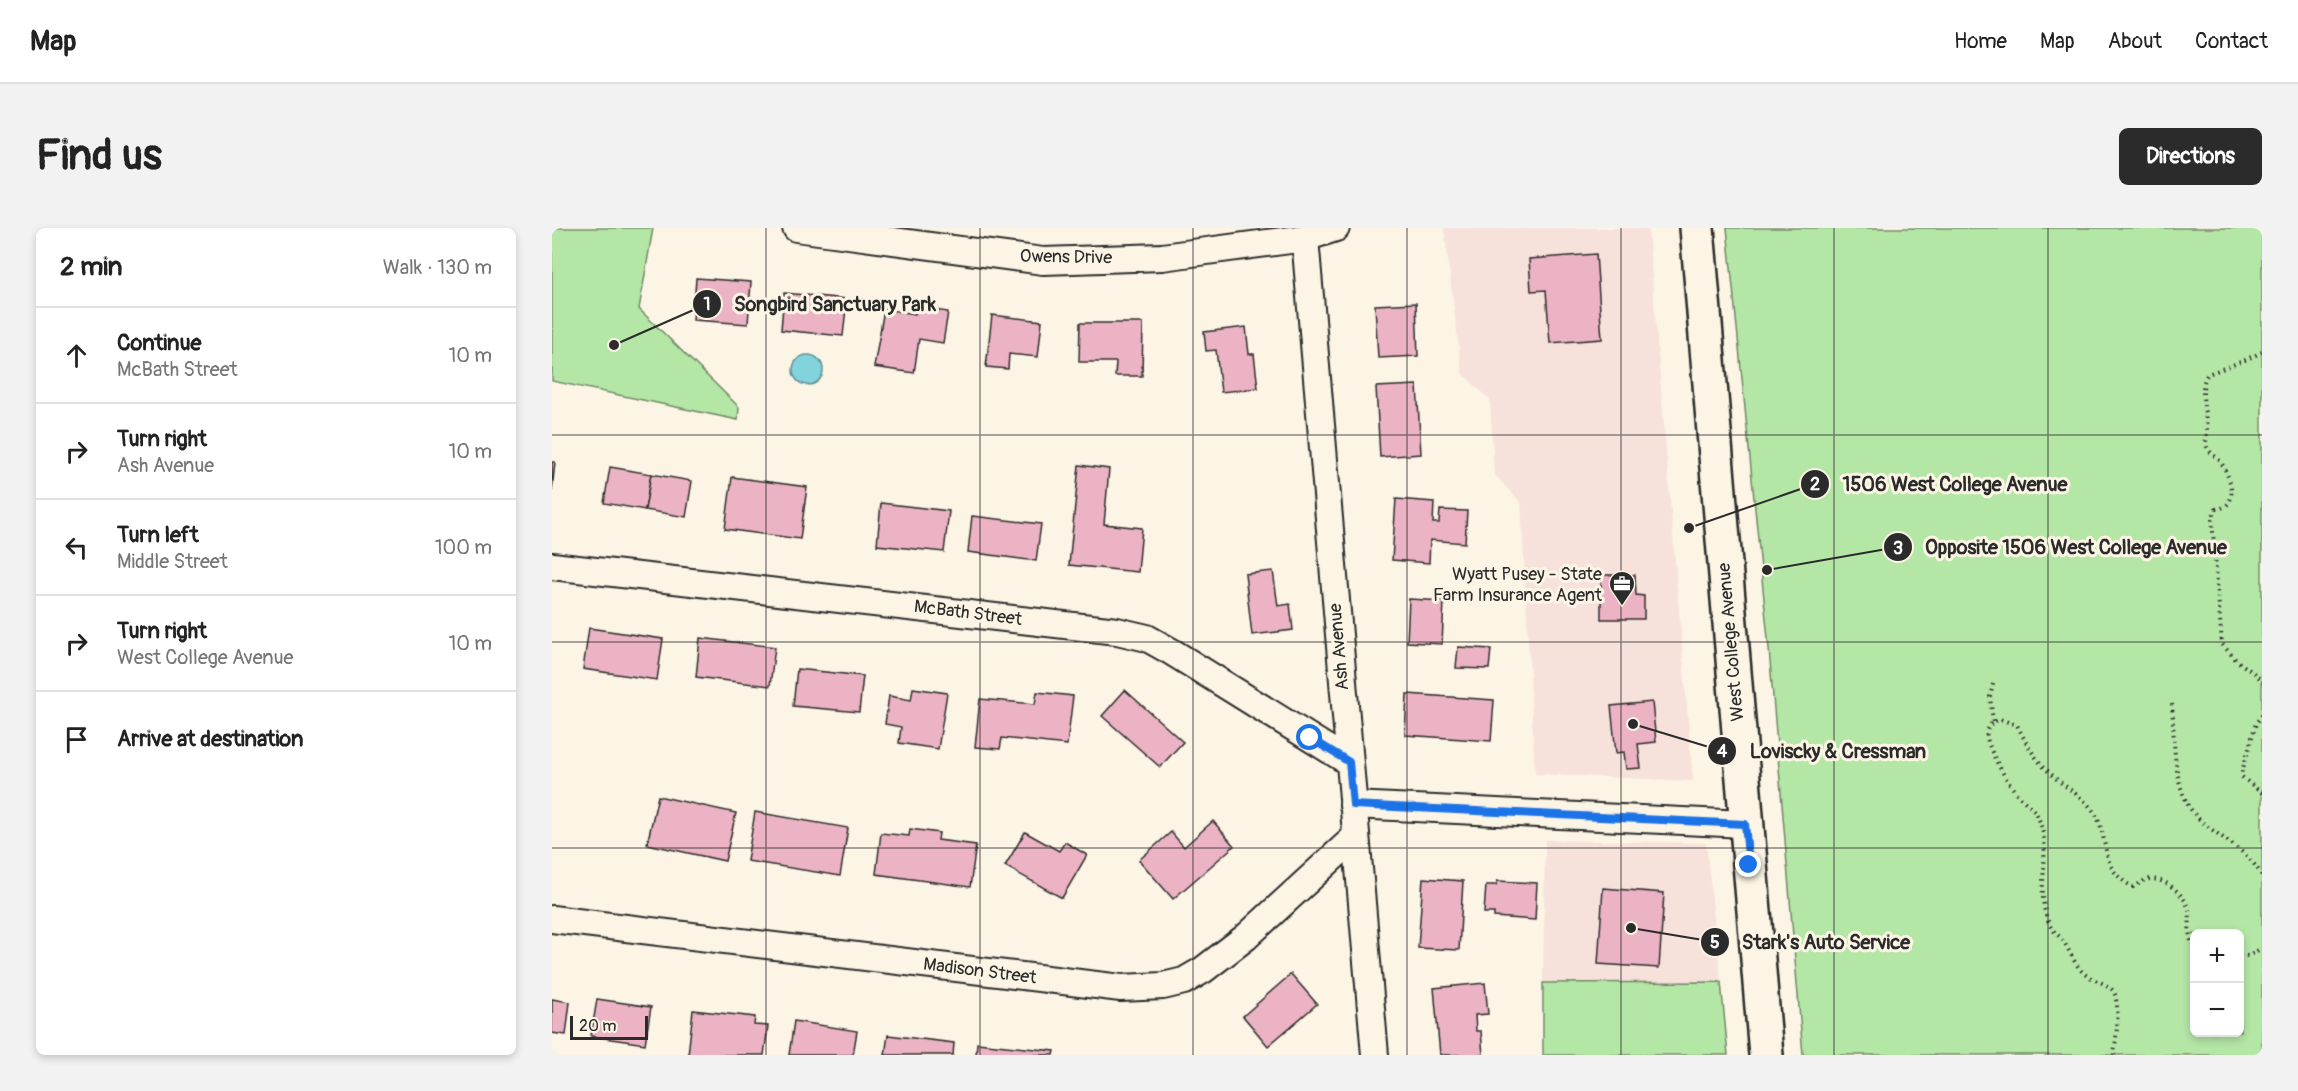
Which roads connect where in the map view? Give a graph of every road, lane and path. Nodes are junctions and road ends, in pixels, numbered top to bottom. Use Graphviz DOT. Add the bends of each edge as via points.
graph roads {
  1 [pos="795,228"];
  2 [pos="1336,228"];
  3 [pos="1697,228"];
  4 [pos="1305,238"];
  5 [pos="2262,352"];
  6 [pos="552,566"];
  7 [pos="1994,680"];
  8 [pos="2262,682"];
  9 [pos="2172,704"];
  10 [pos="2262,715"];
  11 [pos="1993,721"];
  12 [pos="1349,762"];
  13 [pos="2262,794"];
  14 [pos="1353,805"];
  15 [pos="1745,824"];
  16 [pos="1355,837"];
  17 [pos="2260,867"];
  18 [pos="2262,876"];
  19 [pos="552,919"];
  20 [pos="2190,938"];
  21 [pos="2262,948"];
  22 [pos="2244,956"];
  23 [pos="1375,1055"];
  24 [pos="1766,1055"];
  25 [pos="2114,1055"];
  1 -- 4 [label="street, Owens Drive" via="1043,261 1162,257"];
  2 -- 4 [label="street, Owens Drive"];
  3 -- 15 [label="main road, West College Avenue"];
  4 -- 12 [label="street, Ash Avenue"];
  5 -- 8 [label="path" via="2208,374 2203,405 2207,446 2221,462 2232,497 2216,509 2212,519 2222,644"];
  6 -- 12 [label="street, McBath Street" via="1127,633 1147,638 1172,652"];
  7 -- 11 [label="path" via="1990,697"];
  9 -- 17 [label="path" via="2176,770 2188,806 2198,819"];
  10 -- 13 [label="path" via="2256,723 2242,777"];
  11 -- 20 [label="path" via="2000,719 2017,725 2032,755 2075,792 2097,818 2111,868 2128,884 2154,879 2170,884 2188,908"];
  11 -- 25 [label="path" via="1987,736 1999,766 2035,813 2045,834 2042,887 2049,924 2086,976 2110,987 2115,995"];
  12 -- 14 [label="street, Ash Avenue"];
  14 -- 15 [label="street"];
  14 -- 16 [label="street, Ash Avenue"];
  15 -- 24 [label="main road, West College Avenue"];
  16 -- 19 [label="street, Madison Street" via="1221,957 1184,981 1163,986 1120,988"];
  16 -- 23 [label="street, Ash Avenue"];
  17 -- 18 [label="path"];
  21 -- 22 [label="path"];
}
